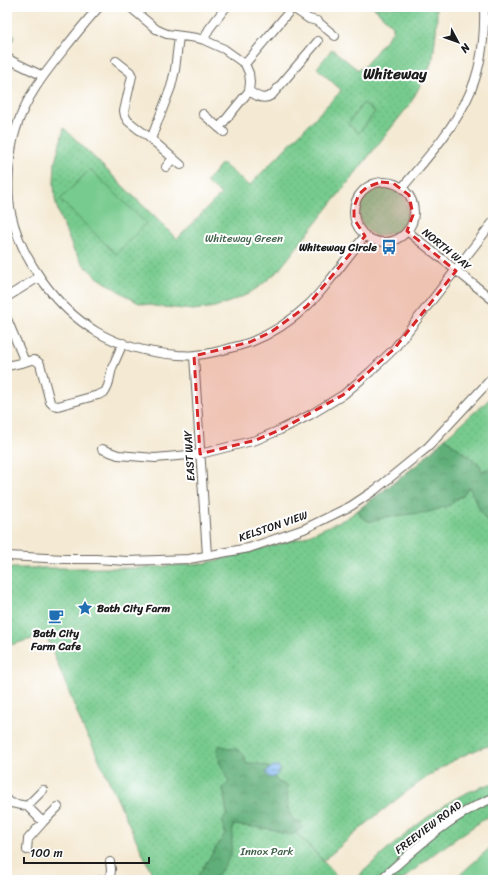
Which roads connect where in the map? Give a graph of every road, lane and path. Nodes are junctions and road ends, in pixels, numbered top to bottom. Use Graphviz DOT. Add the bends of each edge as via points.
graph roads {
  1 [pos="99,7"];
  2 [pos="130,7"];
  3 [pos="226,7"];
  4 [pos="293,7"];
  5 [pos="484,7"];
  6 [pos="179,36"];
  7 [pos="335,36"];
  8 [pos="204,40"];
  9 [pos="318,40"];
  10 [pos="7,57"];
  11 [pos="116,61"];
  12 [pos="245,64"];
  13 [pos="43,76"];
  14 [pos="249,91"];
  15 [pos="203,114"];
  16 [pos="151,139"];
  17 [pos="173,158"];
  18 [pos="181,165"];
  19 [pos="166,167"];
  20 [pos="402,188"];
  21 [pos="9,211"];
  22 [pos="493,222"];
  23 [pos="407,231"];
  24 [pos="365,236"];
  25 [pos="456,270"];
  26 [pos="39,277"];
  27 [pos="7,297"];
  28 [pos="493,300"];
  29 [pos="7,319"];
  30 [pos="123,344"];
  31 [pos="194,356"];
  32 [pos="25,362"];
  33 [pos="7,366"];
  34 [pos="493,376"];
  35 [pos="102,449"];
  36 [pos="200,454"];
  37 [pos="207,555"];
  38 [pos="7,556"];
  39 [pos="43,790"];
  40 [pos="493,798"];
  41 [pos="7,800"];
  42 [pos="28,806"];
  43 [pos="58,808"];
  44 [pos="43,822"];
  45 [pos="27,850"];
  46 [pos="110,862"];
  47 [pos="100,880"];
  48 [pos="380,880"];
  1 -- 13 [label="street"];
  2 -- 6 [label="street" via="156,29"];
  3 -- 8 [label="street"];
  4 -- 7 [label="street" via="309,19 317,21"];
  4 -- 12 [label="street"];
  5 -- 20 [label="street" via="481,54 468,98 449,130"];
  6 -- 8 [label="street"];
  6 -- 16 [label="street" via="171,87"];
  8 -- 12 [label="street" via="224,49"];
  9 -- 14 [label="street" via="272,95 261,98"];
  10 -- 13 [label="street"];
  11 -- 16 [label="street" via="132,76 124,116"];
  12 -- 14 [label="street" via="250,82"];
  13 -- 21 [label="street" via="16,127 12,143"];
  14 -- 15 [label="street" via="221,130"];
  16 -- 17 [label="street"];
  17 -- 18 [label="street"];
  17 -- 19 [label="street"];
  20 -- 23 [label="street" via="409,195 413,205 414,215"];
  20 -- 24 [label="street" via="393,183 382,182 371,184 359,194 354,207 354,219"];
  21 -- 26 [label="street" via="22,246"];
  22 -- 25 [label="street"];
  23 -- 24 [label="street" via="397,239 387,242 375,241"];
  23 -- 25 [label="street, NORTH WAY"];
  24 -- 31 [label="street" via="308,306 289,321 250,342"];
  25 -- 28 [label="street, NORTH WAY"];
  25 -- 36 [label="street" via="394,348 343,395 310,415 256,440"];
  26 -- 27 [label="street"];
  26 -- 30 [label="street" via="46,288 88,327"];
  29 -- 32 [label="street"];
  30 -- 31 [label="street" via="145,351"];
  30 -- 32 [label="street" via="105,392 58,406 50,402 37,360"];
  31 -- 36 [label="street, EAST WAY"];
  32 -- 33 [label="street"];
  34 -- 37 [label="street, KELSTON VIEW" via="428,447 351,506 304,529 256,546"];
  35 -- 36 [label="street" via="118,455 155,458"];
  36 -- 37 [label="street, EAST WAY"];
  37 -- 38 [label="street, KELSTON VIEW" via="189,559 127,561"];
  39 -- 42 [label="street"];
  40 -- 48 [label="street, FREEVIEW ROAD" via="453,819"];
  41 -- 42 [label="street"];
  42 -- 44 [label="street"];
  43 -- 44 [label="street"];
  44 -- 45 [label="street" via="28,839"];
  46 -- 47 [label="street" via="110,880"];
}
